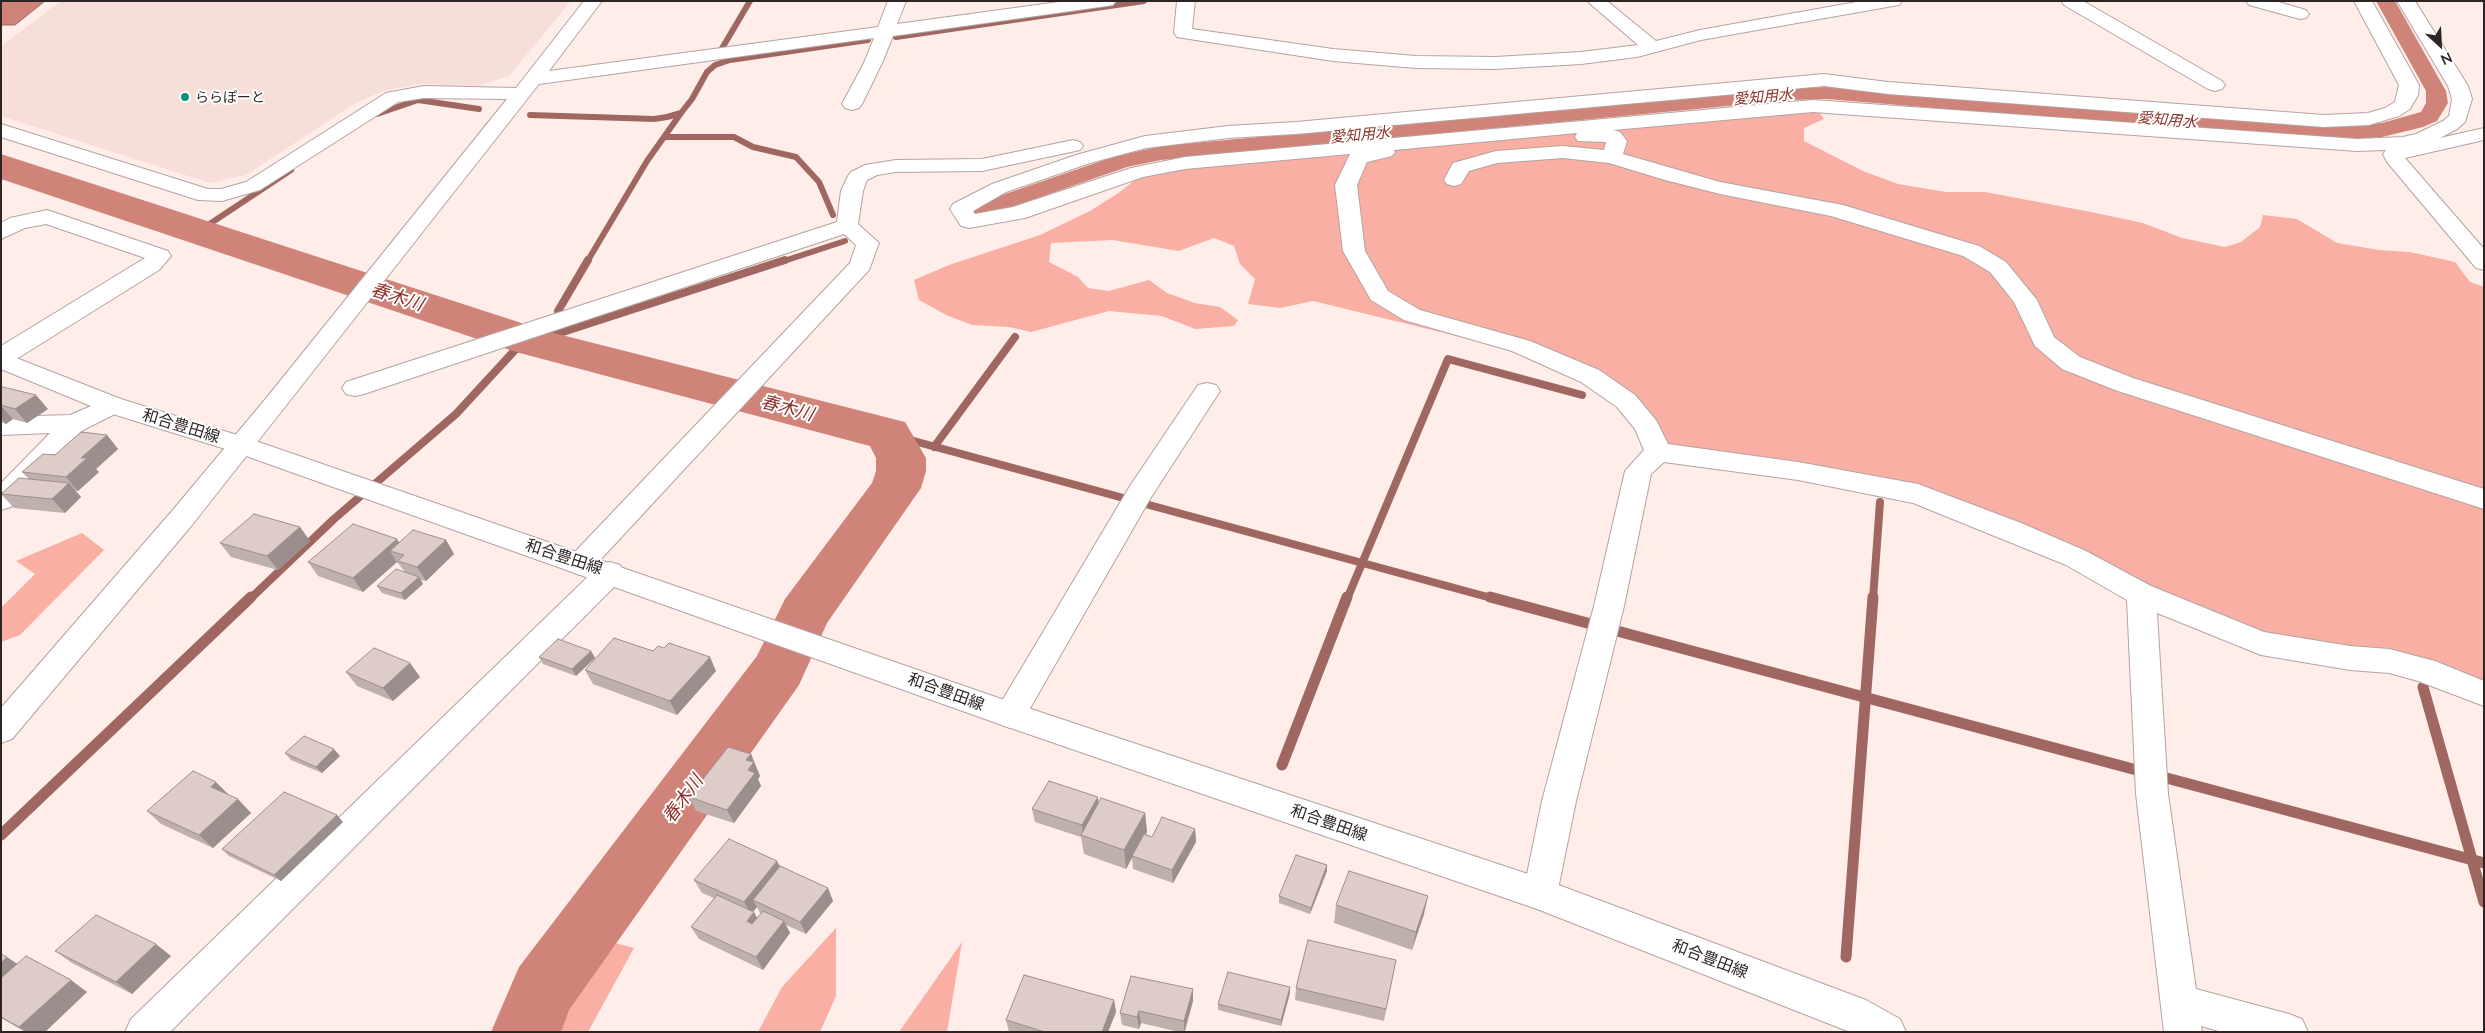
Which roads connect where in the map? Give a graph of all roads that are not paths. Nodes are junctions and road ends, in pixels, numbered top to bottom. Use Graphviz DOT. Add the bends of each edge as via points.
graph roads {
  1 [pos="593,1"];
  2 [pos="897,1"];
  3 [pos="1108,1"];
  4 [pos="1186,1"];
  5 [pos="1596,1"];
  6 [pos="1893,1"];
  7 [pos="2070,1"];
  8 [pos="2255,1"];
  9 [pos="2363,1"];
  10 [pos="2406,1"];
  11 [pos="2300,14"];
  12 [pos="885,33"];
  13 [pos="1652,47"];
  14 [pos="2215,85"];
  15 [pos="527,87"];
  16 [pos="852,104"];
  17 [pos="2250,115"];
  18 [pos="1228,132"];
  19 [pos="5,134"];
  20 [pos="2484,134"];
  21 [pos="2268,139"];
  22 [pos="1612,157"];
  23 [pos="1454,180"];
  24 [pos="847,226"];
  25 [pos="1,232"];
  26 [pos="2484,263"];
  27 [pos="1,358"];
  28 [pos="355,388"];
  29 [pos="1207,391"];
  30 [pos="112,405"];
  31 [pos="74,424"];
  32 [pos="1,426"];
  33 [pos="241,444"];
  34 [pos="1658,452"];
  35 [pos="2484,499"];
  36 [pos="1,500"];
  37 [pos="595,568"];
  38 [pos="2141,594"];
  39 [pos="2484,694"];
  40 [pos="1010,715"];
  41 [pos="1,730"];
  42 [pos="1540,894"];
  43 [pos="2181,1017"];
  44 [pos="144,1032"];
  45 [pos="1887,1032"];
  46 [pos="2289,1032"];
  1 -- 15 [label="street"];
  2 -- 12 [label="street"];
  3 -- 12 [label="street"];
  4 -- 13 [label="street" via="1183,33 1333,55 1416,62 1495,63 1581,58"];
  5 -- 13 [label="street"];
  6 -- 13 [label="street" via="1700,35"];
  7 -- 14 [label="street"];
  8 -- 11 [label="street"];
  9 -- 17 [label="street" via="2409,86 2403,105 2392,112 2354,121"];
  10 -- 21 [label="street" via="2458,86 2462,99 2458,118 2423,138 2379,145"];
  12 -- 15 [label="street"];
  12 -- 16 [label="street"];
  15 -- 19 [label="street" via="424,92 393,97 253,186 222,195 206,195"];
  15 -- 33 [label="street"];
  17 -- 18 [label="street" via="1888,88 1824,80"];
  17 -- 21 [label="street"];
  18 -- 21 [label="street" via="1145,142 1083,159 999,188 961,209 969,221 1017,213 1159,166 1813,106"];
  18 -- 24 [label="street" via="1184,131 1090,143 982,165 872,168 858,176 852,191"];
  20 -- 26 [label="street" via="2394,154 2394,158"];
  22 -- 23 [label="street" via="1563,152 1496,157 1460,166"];
  22 -- 34 [label="street" via="1617,141 1613,136 1362,155 1346,185 1354,251 1379,294 1412,315 1521,346 1590,376 1626,401 1647,426"];
  22 -- 35 [label="street" via="1720,188 1845,212 1971,251 1998,267 2025,300 2044,341 2071,364 2124,384"];
  24 -- 28 [label="street"];
  24 -- 37 [label="street" via="868,243 861,266"];
  25 -- 27 [label="street" via="18,223 47,217 160,256 151,265"];
  27 -- 30 [label="street, 和合豊田線"];
  29 -- 40 [label="street" via="1136,500"];
  30 -- 31 [label="street"];
  30 -- 33 [label="street, 和合豊田線"];
  31 -- 32 [label="street"];
  31 -- 36 [label="street"];
  33 -- 37 [label="street, 和合豊田線" via="367,491"];
  33 -- 41 [label="street"];
  34 -- 38 [label="street" via="1798,471 1918,494 2068,555"];
  34 -- 42 [label="street" via="1638,471"];
  37 -- 40 [label="street, 和合豊田線"];
  37 -- 44 [label="street"];
  38 -- 39 [label="street" via="2261,643 2389,661 2424,670"];
  38 -- 43 [label="street" via="2152,794"];
  40 -- 42 [label="street, 和合豊田線"];
  42 -- 45 [label="street, 和合豊田線" via="1853,1013"];
  43 -- 46 [label="street"];
}
